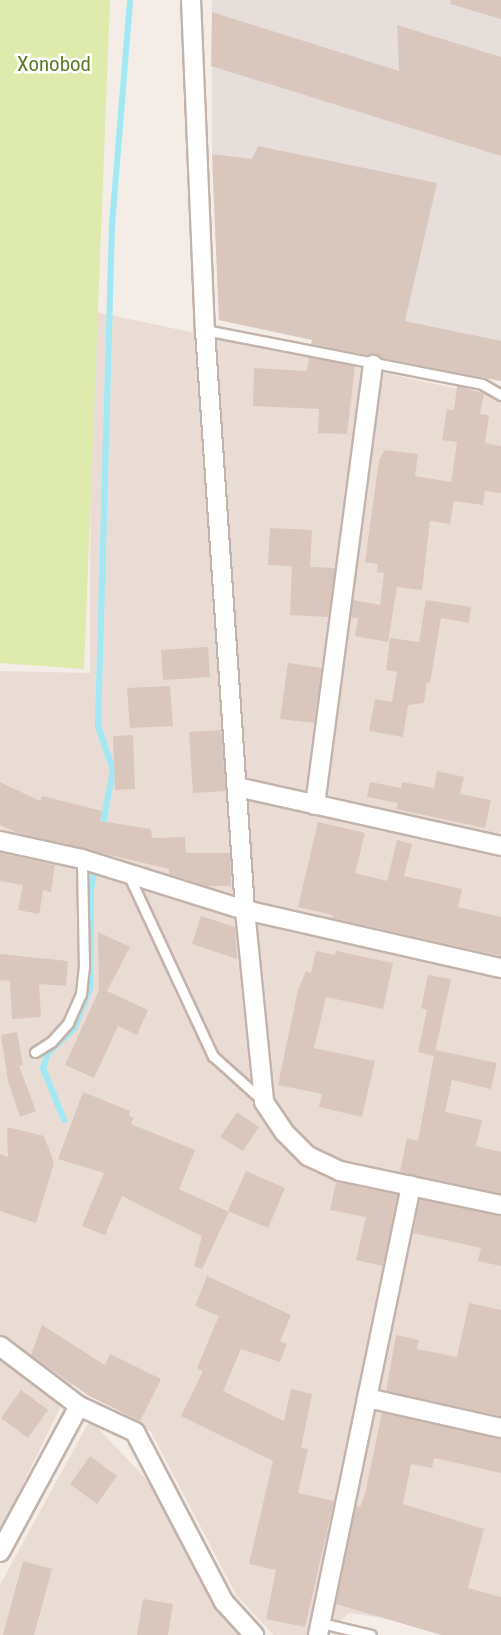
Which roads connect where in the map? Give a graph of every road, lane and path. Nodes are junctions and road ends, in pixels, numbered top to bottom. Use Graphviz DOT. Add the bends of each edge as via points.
graph roads {
  1 [pos="191,0"];
  2 [pos="205,330"];
  3 [pos="373,365"];
  4 [pos="501,395"];
  5 [pos="237,788"];
  6 [pos="315,805"];
  7 [pos="0,841"];
  8 [pos="500,842"];
  9 [pos="91,862"];
  10 [pos="128,874"];
  11 [pos="245,910"];
  12 [pos="501,968"];
  13 [pos="35,1052"];
  14 [pos="264,1102"];
  15 [pos="411,1186"];
  16 [pos="501,1205"];
  17 [pos="0,1346"];
  18 [pos="367,1398"];
  19 [pos="79,1406"];
  20 [pos="501,1428"];
  21 [pos="0,1552"];
  22 [pos="320,1629"];
  23 [pos="254,1635"];
  24 [pos="371,1635"];
  1 -- 2 [label="street"];
  2 -- 3 [label="lane"];
  2 -- 5 [label="street"];
  3 -- 4 [label="lane" via="482,384"];
  3 -- 6 [label="street"];
  5 -- 6 [label="street"];
  5 -- 11 [label="street"];
  6 -- 8 [label="street"];
  7 -- 9 [label="street"];
  9 -- 10 [label="street"];
  9 -- 13 [label="lane" via="81,994 68,1023 51,1042"];
  10 -- 11 [label="street"];
  10 -- 14 [label="lane" via="213,1056"];
  11 -- 12 [label="street"];
  11 -- 14 [label="street"];
  14 -- 15 [label="street" via="284,1132 308,1156 340,1170"];
  15 -- 16 [label="street"];
  15 -- 18 [label="street"];
  17 -- 19 [label="street"];
  18 -- 20 [label="street"];
  18 -- 22 [label="street"];
  19 -- 21 [label="street"];
  19 -- 23 [label="street" via="135,1432 224,1602"];
  22 -- 24 [label="lane"];
}
